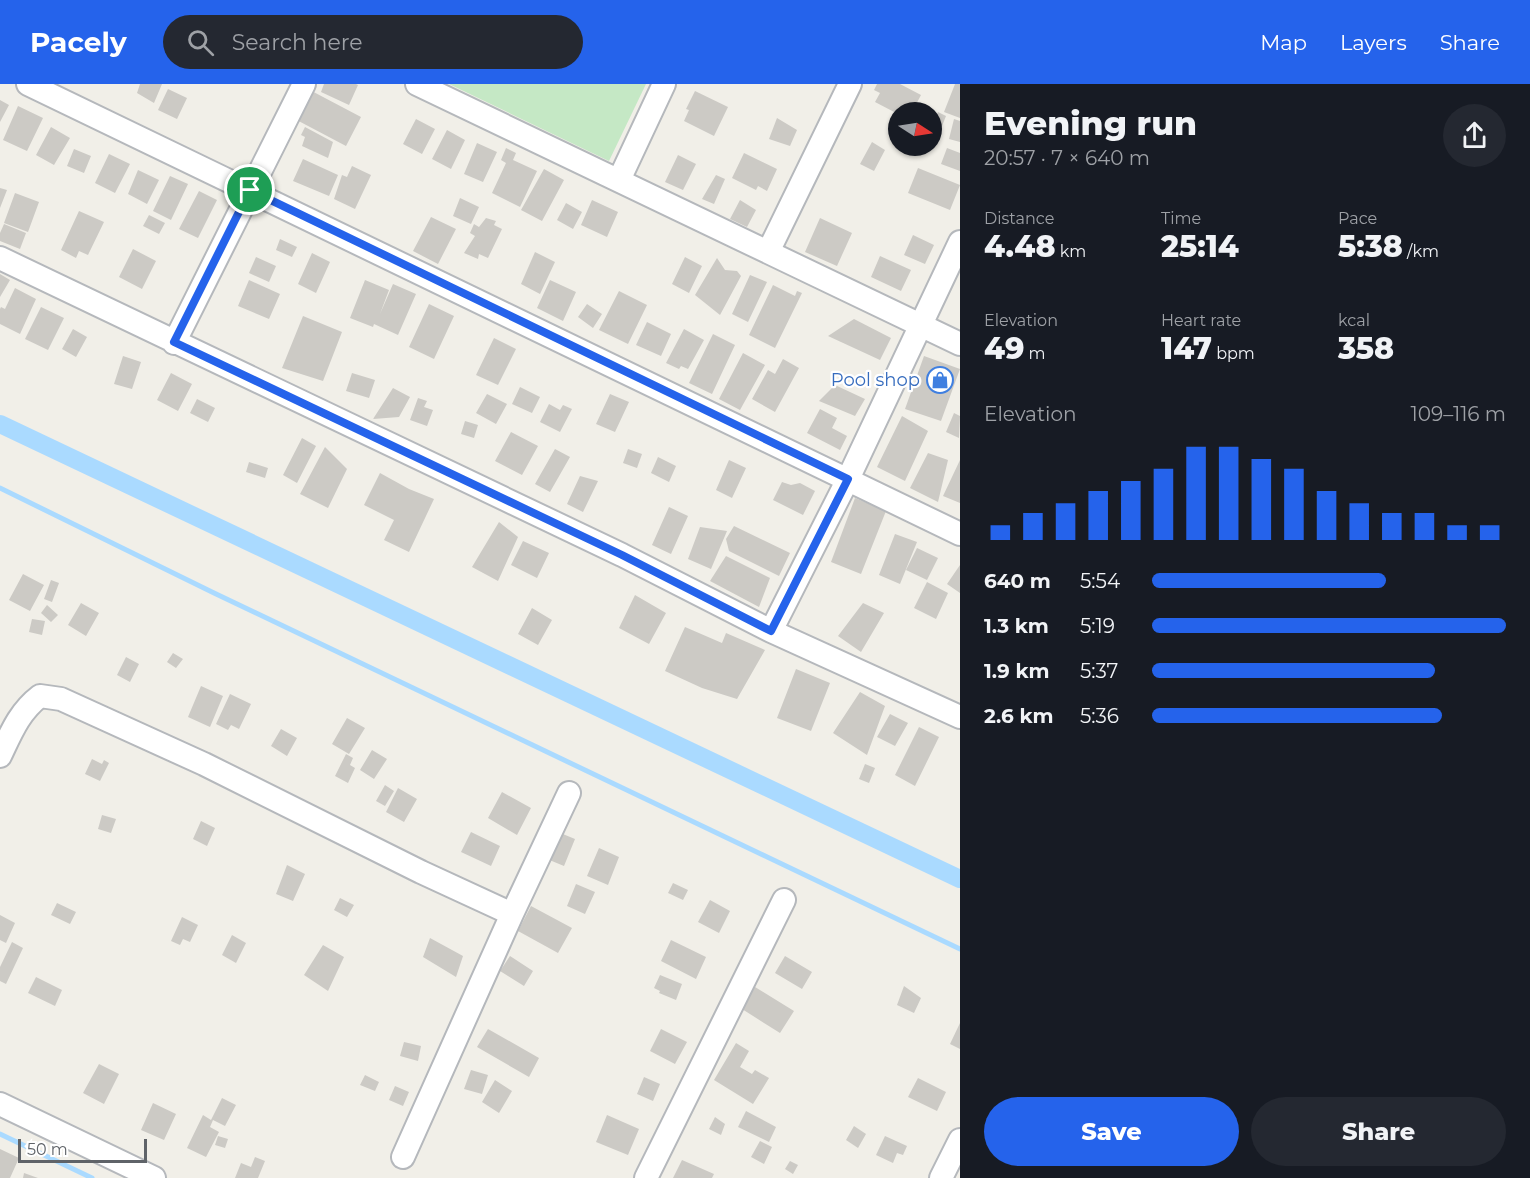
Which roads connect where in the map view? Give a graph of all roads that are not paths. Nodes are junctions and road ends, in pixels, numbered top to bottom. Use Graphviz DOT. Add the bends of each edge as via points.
graph roads {
  1 [pos="28,84"];
  2 [pos="304,84"];
  3 [pos="417,84"];
  4 [pos="664,84"];
  5 [pos="850,84"];
  6 [pos="619,180"];
  7 [pos="250,190"];
  8 [pos="960,242"];
  9 [pos="768,252"];
  10 [pos="0,258"];
  11 [pos="920,324"];
  12 [pos="174,342"];
  13 [pos="960,344"];
  14 [pos="848,479"];
  15 [pos="960,534"];
  16 [pos="771,631"];
  17 [pos="960,717"];
  18 [pos="0,756"];
  19 [pos="569,793"];
  20 [pos="784,900"];
  21 [pos="512,914"];
  22 [pos="0,1104"];
  23 [pos="960,1140"];
  24 [pos="403,1157"];
  25 [pos="154,1178"];
  26 [pos="646,1178"];
  27 [pos="941,1178"];
  1 -- 7 [label="street"];
  2 -- 7 [label="street"];
  3 -- 6 [label="street"];
  4 -- 6 [label="street"];
  5 -- 9 [label="street"];
  6 -- 9 [label="street"];
  7 -- 12 [label="street"];
  7 -- 14 [label="street"];
  8 -- 11 [label="street"];
  9 -- 11 [label="street"];
  10 -- 12 [label="street"];
  11 -- 13 [label="street"];
  11 -- 14 [label="street"];
  12 -- 16 [label="street" via="622,555"];
  14 -- 15 [label="street"];
  14 -- 16 [label="street"];
  16 -- 17 [label="street"];
  18 -- 21 [label="street" via="29,704 40,696 61,699"];
  19 -- 21 [label="street"];
  20 -- 26 [label="street"];
  21 -- 24 [label="street"];
  22 -- 25 [label="street"];
  23 -- 27 [label="street"];
}
